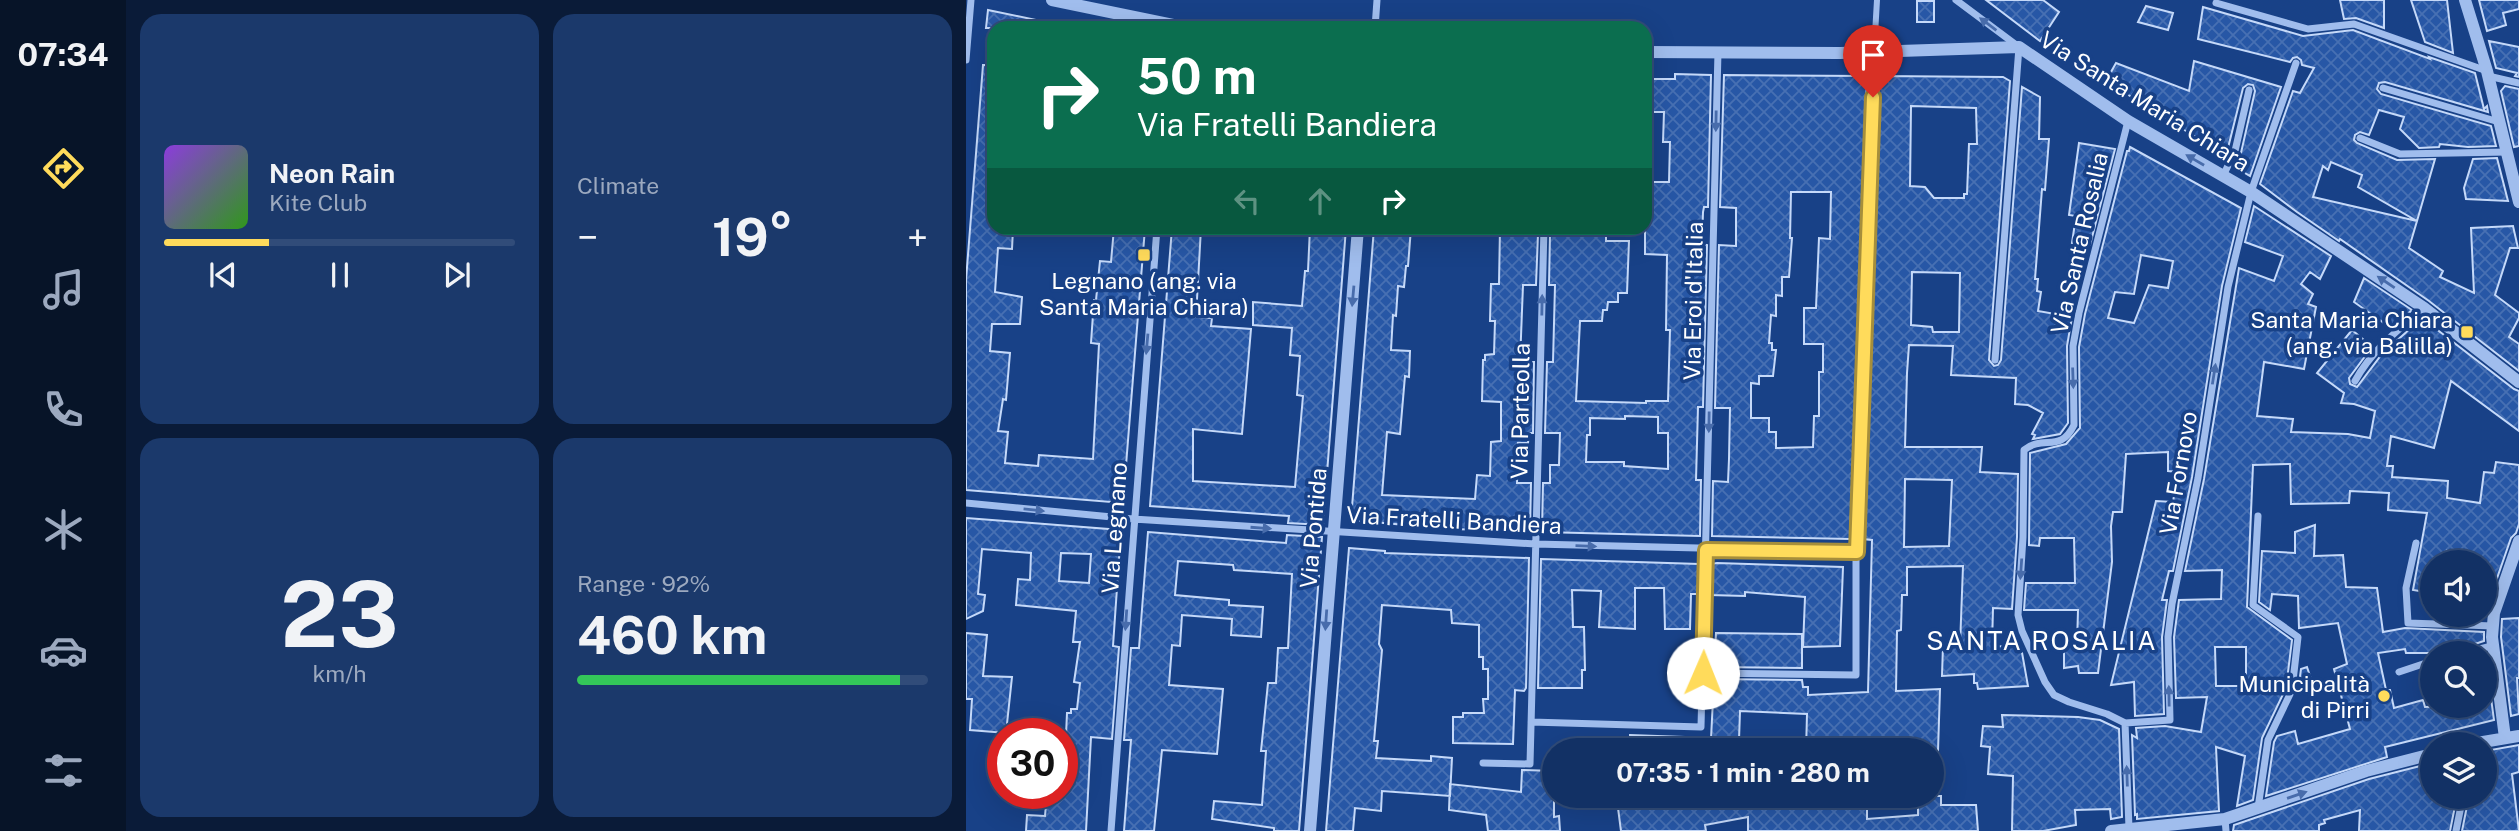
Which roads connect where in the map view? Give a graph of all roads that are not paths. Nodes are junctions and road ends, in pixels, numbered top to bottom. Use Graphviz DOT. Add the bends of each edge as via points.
graph roads {
  1 [pos="971,0"];
  2 [pos="1052,0"];
  3 [pos="1377,0"];
  4 [pos="1877,0"];
  5 [pos="1956,0"];
  6 [pos="2465,0"];
  7 [pos="2216,4"];
  8 [pos="1146,21"];
  9 [pos="1376,21"];
  10 [pos="2019,47"];
  11 [pos="1652,52"];
  12 [pos="1718,52"];
  13 [pos="1874,52"];
  14 [pos="966,61"];
  15 [pos="2296,63"];
  16 [pos="2488,73"];
  17 [pos="2519,83"];
  18 [pos="2383,89"];
  19 [pos="2249,90"];
  20 [pos="2128,121"];
  21 [pos="2499,122"];
  22 [pos="2360,138"];
  23 [pos="2507,152"];
  24 [pos="2223,176"];
  25 [pos="2251,192"];
  26 [pos="2519,202"];
  27 [pos="1156,235"];
  28 [pos="1357,235"];
  29 [pos="1544,235"];
  30 [pos="2424,308"];
  31 [pos="1996,360"];
  32 [pos="2355,381"];
  33 [pos="2519,382"];
  34 [pos="966,503"];
  35 [pos="2258,516"];
  36 [pos="1133,519"];
  37 [pos="1333,533"];
  38 [pos="2519,541"];
  39 [pos="2416,543"];
  40 [pos="1535,544"];
  41 [pos="1706,550"];
  42 [pos="1857,552"];
  43 [pos="2497,604"];
  44 [pos="2420,623"];
  45 [pos="2420,665"];
  46 [pos="2399,672"];
  47 [pos="1703,673"];
  48 [pos="2497,676"];
  49 [pos="1531,722"];
  50 [pos="2125,723"];
  51 [pos="2519,736"];
  52 [pos="2505,737"];
  53 [pos="2497,739"];
  54 [pos="2420,757"];
  55 [pos="1483,762"];
  56 [pos="2258,808"];
  57 [pos="2460,809"];
  58 [pos="2225,825"];
  59 [pos="2129,828"];
  60 [pos="1111,831"];
  61 [pos="1310,831"];
  62 [pos="2111,831"];
  63 [pos="2456,831"];
  1 -- 14 [label="street"];
  2 -- 8 [label="street"];
  3 -- 9 [label="street"];
  4 -- 13 [label="street"];
  10 -- 5 [label="street, one-way"];
  6 -- 16 [label="street"];
  7 -- 16 [label="street" via="2308,29 2354,24"];
  10 -- 13 [label="street, Via Santa Maria Chiara"];
  10 -- 20 [label="street, Via Santa Maria Chiara"];
  10 -- 31 [label="street"];
  11 -- 12 [label="street, Via Santa Maria Chiara"];
  12 -- 13 [label="street, Via Santa Maria Chiara"];
  12 -- 41 [label="street, Via Eroi d'Italia, one-way"];
  13 -- 42 [label="street"];
  15 -- 25 [label="street"];
  16 -- 17 [label="street"];
  16 -- 21 [label="street"];
  18 -- 21 [label="street"];
  19 -- 24 [label="street" via="2235,151"];
  24 -- 20 [label="street, Via Santa Maria Chiara, one-way"];
  20 -- 50 [label="street, Via Santa Rosalia, one-way" via="2073,346 2074,425 2061,442 2032,443 2024,450 2018,615 2054,695"];
  21 -- 23 [label="street"];
  22 -- 23 [label="street" via="2400,154"];
  23 -- 26 [label="street"];
  24 -- 25 [label="street, Via Santa Maria Chiara"];
  30 -- 25 [label="street, Via Santa Maria Chiara, one-way"];
  50 -- 25 [label="street, Via Fornovo, one-way" via="2170,720 2172,604 2198,478 2228,287"];
  27 -- 36 [label="street, Via Legnano, one-way"];
  28 -- 37 [label="street, Via Pontida, one-way"];
  40 -- 29 [label="street, Via Parteolla, one-way"];
  30 -- 32 [label="street" via="2379,346"];
  30 -- 33 [label="street, Via Santa Maria Chiara"];
  34 -- 36 [label="street, Via Fratelli Bandiera, one-way"];
  35 -- 56 [label="street" via="2253,605 2298,637 2292,690 2268,740"];
  36 -- 37 [label="street, Via Fratelli Bandiera, one-way"];
  36 -- 60 [label="street, Via Legnano, one-way"];
  37 -- 40 [label="street, Via Fratelli Bandiera"];
  37 -- 61 [label="street, Via Pontida, one-way"];
  38 -- 43 [label="street"];
  39 -- 44 [label="street" via="2406,588 2408,623"];
  40 -- 41 [label="street, Via Fratelli Bandiera, one-way"];
  40 -- 49 [label="street, Via Parteolla"];
  41 -- 42 [label="street, Via Fratelli Bandiera"];
  41 -- 47 [label="street"];
  42 -- 47 [label="street" via="1856,675"];
  45 -- 46 [label="street"];
  47 -- 49 [label="street" via="1701,727"];
  48 -- 52 [label="street"];
  49 -- 55 [label="street, Via Parteolla" via="1530,764"];
  59 -- 50 [label="street, one-way"];
  51 -- 52 [label="street"];
  52 -- 53 [label="street"];
  56 -- 54 [label="street, one-way"];
  56 -- 58 [label="street"];
  57 -- 63 [label="street"];
  58 -- 59 [label="street"];
  59 -- 62 [label="street"];
}
